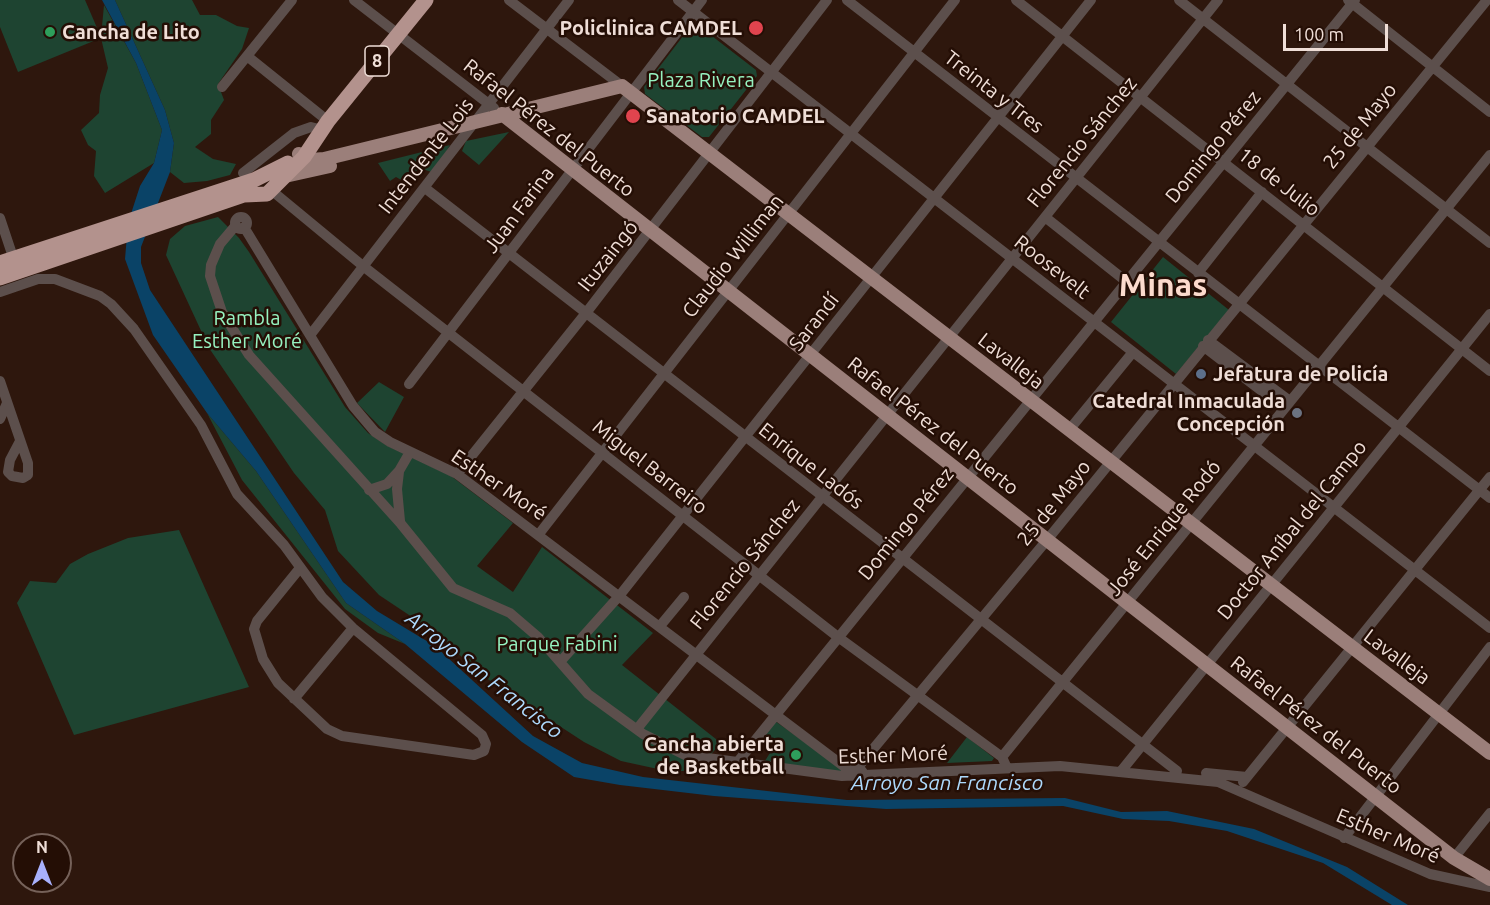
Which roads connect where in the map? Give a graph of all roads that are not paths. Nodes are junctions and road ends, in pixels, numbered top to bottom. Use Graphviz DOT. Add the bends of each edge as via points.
graph roads {
  1 [pos="292,0"];
  2 [pos="354,0"];
  3 [pos="426,0"];
  4 [pos="509,0"];
  5 [pos="569,0"];
  6 [pos="678,0"];
  7 [pos="702,0"];
  8 [pos="827,0"];
  9 [pos="847,0"];
  10 [pos="955,0"];
  11 [pos="1016,0"];
  12 [pos="1091,0"];
  13 [pos="1179,0"];
  14 [pos="1218,0"];
  15 [pos="1486,0"];
  16 [pos="1352,1"];
  17 [pos="693,12"];
  18 [pos="1203,19"];
  19 [pos="546,29"];
  20 [pos="398,34"];
  21 [pos="1062,36"];
  22 [pos="914,53"];
  23 [pos="247,56"];
  24 [pos="1433,66"];
  25 [pos="772,71"];
  26 [pos="1287,84"];
  27 [pos="222,87"];
  28 [pos="626,90"];
  29 [pos="1141,98"];
  30 [pos="489,105"];
  31 [pos="1490,112"];
  32 [pos="507,118"];
  33 [pos="998,118"];
  34 [pos="324,125"];
  35 [pos="472,126"];
  36 [pos="851,133"];
  37 [pos="1367,146"];
  38 [pos="710,153"];
  39 [pos="1490,155"];
  40 [pos="301,156"];
  41 [pos="348,157"];
  42 [pos="1223,162"];
  43 [pos="573,170"];
  44 [pos="285,176"];
  45 [pos="1076,178"];
  46 [pos="260,183"];
  47 [pos="424,188"];
  48 [pos="1262,192"];
  49 [pos="934,198"];
  50 [pos="1446,209"];
  51 [pos="788,214"];
  52 [pos="1045,217"];
  53 [pos="0,218"];
  54 [pos="1304,223"];
  55 [pos="650,231"];
  56 [pos="1159,243"];
  57 [pos="1490,243"];
  58 [pos="508,253"];
  59 [pos="1012,258"];
  60 [pos="11,264"];
  61 [pos="363,266"];
  62 [pos="1198,273"];
  63 [pos="0,278"];
  64 [pos="872,278"];
  65 [pos="1127,282"];
  66 [pos="1383,286"];
  67 [pos="728,291"];
  68 [pos="0,292"];
  69 [pos="1238,304"];
  70 [pos="586,314"];
  71 [pos="1490,314"];
  72 [pos="1094,322"];
  73 [pos="448,332"];
  74 [pos="311,334"];
  75 [pos="949,338"];
  76 [pos="1206,343"];
  77 [pos="1462,348"];
  78 [pos="1133,352"];
  79 [pos="810,355"];
  80 [pos="1318,366"];
  81 [pos="1490,371"];
  82 [pos="664,374"];
  83 [pos="0,381"];
  84 [pos="1174,382"];
  85 [pos="408,384"];
  86 [pos="524,392"];
  87 [pos="1030,400"];
  88 [pos="7,403"];
  89 [pos="1287,405"];
  90 [pos="887,415"];
  91 [pos="0,418"];
  92 [pos="1398,427"];
  93 [pos="1069,430"];
  94 [pos="745,438"];
  95 [pos="20,441"];
  96 [pos="1254,446"];
  97 [pos="410,452"];
  98 [pos="603,453"];
  99 [pos="1110,461"];
  100 [pos="399,471"];
  101 [pos="457,474"];
  102 [pos="966,477"];
  103 [pos="1490,477"];
  104 [pos="369,490"];
  105 [pos="1479,490"];
  106 [pos="822,497"];
  107 [pos="1490,498"];
  108 [pos="1334,506"];
  109 [pos="683,516"];
  110 [pos="1191,523"];
  111 [pos="401,524"];
  112 [pos="539,534"];
  113 [pos="1047,540"];
  114 [pos="901,559"];
  115 [pos="300,568"];
  116 [pos="1415,568"];
  117 [pos="759,576"];
  118 [pos="1271,585"];
  119 [pos="620,595"];
  120 [pos="684,597"];
  121 [pos="1127,603"];
  122 [pos="980,621"];
  123 [pos="660,626"];
  124 [pos="353,628"];
  125 [pos="1490,628"];
  126 [pos="838,637"];
  127 [pos="1352,647"];
  128 [pos="1490,647"];
  129 [pos="696,655"];
  130 [pos="560,662"];
  131 [pos="1206,665"];
  132 [pos="1063,682"];
  133 [pos="917,696"];
  134 [pos="294,699"];
  135 [pos="1439,713"];
  136 [pos="775,714"];
  137 [pos="1287,728"];
  138 [pos="637,729"];
  139 [pos="1143,744"];
  140 [pos="1490,753"];
  141 [pos="1005,762"];
  142 [pos="736,764"];
  143 [pos="1124,767"];
  144 [pos="1177,771"];
  145 [pos="854,774"];
  146 [pos="1247,777"];
  147 [pos="1241,792"];
  148 [pos="1375,797"];
  149 [pos="1490,813"];
  150 [pos="1344,838"];
  151 [pos="1454,858"];
  152 [pos="1490,879"];
  153 [pos="1490,887"];
  1 -- 23 [label="street"];
  2 -- 20 [label="street, Rafael Pérez del Puerto"];
  3 -- 20 [label="highway, 8"];
  4 -- 19 [label="street, Lavalleja"];
  5 -- 19 [label="street, Intendente Lois"];
  6 -- 17 [label="street, Roosevelt"];
  7 -- 17 [label="street, Juan Farina"];
  8 -- 25 [label="street, Ituzaingó"];
  9 -- 22 [label="street, Treinta y Tres"];
  10 -- 22 [label="street, Claudio Williman"];
  11 -- 21 [label="street, 18 de Julio"];
  12 -- 21 [label="street, Sarandí"];
  13 -- 18 [label="street"];
  14 -- 18 [label="street, Florencio Sánchez"];
  15 -- 24 [label="street, 25 de Mayo"];
  16 -- 24 [label="street"];
  16 -- 26 [label="street, Domingo Pérez"];
  17 -- 25 [label="street, Roosevelt"];
  17 -- 28 [label="street, Juan Farina"];
  18 -- 26 [label="street"];
  18 -- 29 [label="street, Florencio Sánchez"];
  19 -- 28 [label="street, Lavalleja"];
  19 -- 30 [label="street, Intendente Lois"];
  20 -- 30 [label="street, Rafael Pérez del Puerto"];
  20 -- 34 [label="highway, 8"];
  21 -- 29 [label="street, 18 de Julio"];
  21 -- 33 [label="street, Sarandí"];
  22 -- 33 [label="street, Treinta y Tres"];
  22 -- 36 [label="street, Claudio Williman"];
  23 -- 27 [label="street"];
  23 -- 34 [label="street"];
  24 -- 31 [label="street"];
  24 -- 37 [label="street, 25 de Mayo"];
  25 -- 36 [label="street, Roosevelt"];
  25 -- 38 [label="street, Ituzaingó"];
  26 -- 37 [label="street"];
  26 -- 42 [label="street, Domingo Pérez"];
  28 -- 32 [label="main road"];
  28 -- 38 [label="main road, Lavalleja"];
  28 -- 43 [label="street, Juan Farina"];
  29 -- 42 [label="street, 18 de Julio"];
  29 -- 45 [label="street, Florencio Sánchez"];
  30 -- 32 [label="street, Rafael Pérez del Puerto"];
  30 -- 35 [label="street, Intendente Lois"];
  32 -- 35 [label="main road"];
  32 -- 43 [label="main road, Rafael Pérez del Puerto"];
  33 -- 45 [label="street, Treinta y Tres"];
  33 -- 49 [label="street, Sarandí"];
  34 -- 40 [label="highway, 8"];
  34 -- 46 [label="street" via="294,133"];
  35 -- 41 [label="main road"];
  35 -- 47 [label="street, Intendente Lois"];
  36 -- 49 [label="street, Roosevelt"];
  36 -- 51 [label="street, Claudio Williman"];
  37 -- 50 [label="street"];
  37 -- 54 [label="street, 25 de Mayo"];
  38 -- 51 [label="main road, Lavalleja"];
  38 -- 55 [label="street, Ituzaingó"];
  39 -- 50 [label="street, José Enrique Rodó"];
  40 -- 41 [label="main road" via="316,160"];
  40 -- 44 [label="highway, 8"];
  40 -- 46 [label="highway, 8"];
  41 -- 44 [label="main road"];
  42 -- 48 [label="street, 18 de Julio"];
  42 -- 56 [label="street, Domingo Pérez"];
  43 -- 55 [label="main road, Rafael Pérez del Puerto"];
  43 -- 58 [label="street, Juan Farina"];
  44 -- 46 [label="highway, 8"];
  45 -- 52 [label="street, Florencio Sánchez"];
  45 -- 56 [label="street, Treinta y Tres"];
  46 -- 60 [label="highway, 8" via="244,195 211,199"];
  46 -- 61 [label="street, Miguel Barreiro"];
  47 -- 58 [label="street, Enrique Ladós"];
  47 -- 61 [label="street, Intendente Lois"];
  48 -- 54 [label="street, 18 de Julio"];
  48 -- 62 [label="street"];
  49 -- 59 [label="street, Roosevelt"];
  49 -- 64 [label="street, Sarandí"];
  50 -- 57 [label="street"];
  50 -- 66 [label="street, José Enrique Rodó"];
  51 -- 64 [label="main road, Lavalleja"];
  51 -- 67 [label="street, Claudio Williman"];
  52 -- 59 [label="street, Florencio Sánchez"];
  52 -- 65 [label="street"];
  53 -- 60 [label="street"];
  54 -- 66 [label="street, 18 de Julio"];
  54 -- 69 [label="street, 25 de Mayo"];
  55 -- 67 [label="main road, Rafael Pérez del Puerto"];
  55 -- 70 [label="street, Ituzaingó"];
  56 -- 62 [label="street, Treinta y Tres"];
  56 -- 65 [label="street, Domingo Pérez"];
  58 -- 70 [label="street, Enrique Ladós"];
  58 -- 73 [label="street, Juan Farina"];
  59 -- 72 [label="street, Roosevelt"];
  59 -- 75 [label="street, Florencio Sánchez"];
  60 -- 63 [label="highway, 8"];
  61 -- 73 [label="street, Miguel Barreiro"];
  61 -- 74 [label="street, Intendente Lois"];
  62 -- 69 [label="street, Treinta y Tres"];
  64 -- 75 [label="main road, Lavalleja"];
  64 -- 79 [label="street, Sarandí"];
  65 -- 72 [label="street, Domingo Pérez"];
  66 -- 77 [label="street, 18 de Julio"];
  66 -- 80 [label="street, José Enrique Rodó"];
  67 -- 79 [label="main road, Rafael Pérez del Puerto"];
  67 -- 82 [label="street, Claudio Williman"];
  68 -- 115 [label="street" via="38,279 55,279 111,304 134,329 201,425 237,494"];
  69 -- 76 [label="street, 25 de Mayo"];
  69 -- 80 [label="street, Treinta y Tres"];
  70 -- 82 [label="street, Enrique Ladós"];
  70 -- 86 [label="street, Ituzaingó"];
  71 -- 77 [label="street, Doctor Aníbal del Campo"];
  72 -- 78 [label="street, Roosevelt"];
  72 -- 87 [label="street, Domingo Pérez"];
  73 -- 85 [label="street, Juan Farina"];
  73 -- 86 [label="street, Miguel Barreiro"];
  74 -- 97 [label="street, Esther Moré" via="353,406 375,432"];
  74 -- 104 [label="street, Esther Moré" via="240,226 220,244 211,265 210,276 222,312 249,355"];
  75 -- 87 [label="main road, Lavalleja"];
  75 -- 90 [label="street, Florencio Sánchez"];
  76 -- 84 [label="street, 25 de Mayo"];
  76 -- 89 [label="street"];
  77 -- 81 [label="street, 18 de Julio"];
  77 -- 92 [label="street, Doctor Aníbal del Campo"];
  78 -- 84 [label="street, Roosevelt"];
  78 -- 93 [label="street"];
  79 -- 90 [label="main road, Rafael Pérez del Puerto"];
  79 -- 94 [label="street, Sarandí"];
  80 -- 89 [label="street, José Enrique Rodó"];
  80 -- 92 [label="street, Treinta y Tres"];
  82 -- 94 [label="street, Enrique Ladós"];
  82 -- 98 [label="street, Claudio Williman"];
  83 -- 88 [label="street"];
  84 -- 96 [label="street, Roosevelt"];
  84 -- 99 [label="street, 25 de Mayo"];
  86 -- 98 [label="street, Miguel Barreiro"];
  86 -- 101 [label="street, Ituzaingó"];
  87 -- 93 [label="main road, Lavalleja"];
  87 -- 102 [label="street, Domingo Pérez"];
  88 -- 91 [label="street"];
  88 -- 95 [label="street"];
  89 -- 96 [label="street, José Enrique Rodó"];
  90 -- 102 [label="main road, Rafael Pérez del Puerto"];
  90 -- 106 [label="street, Florencio Sánchez"];
  92 -- 105 [label="street, Treinta y Tres"];
  92 -- 108 [label="street, Doctor Aníbal del Campo"];
  93 -- 99 [label="main road, Lavalleja"];
  94 -- 106 [label="street, Enrique Ladós"];
  94 -- 109 [label="street, Sarandí"];
  96 -- 108 [label="street, Roosevelt"];
  96 -- 110 [label="street, José Enrique Rodó"];
  97 -- 100 [label="street"];
  97 -- 101 [label="street, Esther Moré"];
  98 -- 109 [label="street, Miguel Barreiro"];
  98 -- 112 [label="street, Claudio Williman"];
  99 -- 110 [label="main road, Lavalleja"];
  99 -- 113 [label="street, 25 de Mayo"];
  100 -- 104 [label="street" via="380,489"];
  100 -- 111 [label="street" via="397,501"];
  101 -- 112 [label="street, Esther Moré"];
  102 -- 113 [label="main road, Rafael Pérez del Puerto"];
  102 -- 114 [label="street, Domingo Pérez"];
  103 -- 105 [label="street"];
  104 -- 111 [label="street, Esther Moré"];
  105 -- 107 [label="street, Treinta y Tres"];
  105 -- 116 [label="street"];
  106 -- 114 [label="street, Enrique Ladós"];
  106 -- 117 [label="street, Florencio Sánchez"];
  108 -- 116 [label="street, Roosevelt"];
  108 -- 118 [label="street, Doctor Aníbal del Campo"];
  109 -- 117 [label="street, Miguel Barreiro"];
  109 -- 119 [label="street, Sarandí"];
  110 -- 118 [label="main road, Lavalleja"];
  110 -- 121 [label="street, José Enrique Rodó"];
  111 -- 130 [label="street, Esther Moré" via="453,588 510,613"];
  112 -- 119 [label="street, Esther Moré"];
  113 -- 121 [label="main road, Rafael Pérez del Puerto"];
  113 -- 122 [label="street, 25 de Mayo"];
  114 -- 122 [label="street, Enrique Ladós"];
  114 -- 126 [label="street, Domingo Pérez"];
  115 -- 124 [label="street"];
  115 -- 134 [label="street" via="254,629 264,659 278,683"];
  116 -- 125 [label="street, Roosevelt"];
  116 -- 127 [label="street"];
  117 -- 126 [label="street, Miguel Barreiro"];
  117 -- 129 [label="street, Florencio Sánchez"];
  118 -- 127 [label="main road, Lavalleja"];
  118 -- 131 [label="street, Doctor Aníbal del Campo"];
  119 -- 123 [label="street, Esther Moré"];
  119 -- 130 [label="street, Sarandí"];
  120 -- 123 [label="street"];
  121 -- 131 [label="main road, Rafael Pérez del Puerto"];
  121 -- 132 [label="street, José Enrique Rodó"];
  122 -- 132 [label="street, Enrique Ladós"];
  122 -- 133 [label="street, 25 de Mayo"];
  123 -- 129 [label="street, Esther Moré"];
  124 -- 134 [label="street"];
  124 -- 134 [label="street" via="482,735 484,751 474,755 342,736 327,729"];
  126 -- 133 [label="street, Miguel Barreiro"];
  126 -- 136 [label="street, Domingo Pérez"];
  127 -- 135 [label="main road, Lavalleja"];
  127 -- 137 [label="street"];
  128 -- 135 [label="street"];
  129 -- 136 [label="street, Esther Moré"];
  129 -- 138 [label="street, Florencio Sánchez"];
  130 -- 138 [label="street, Esther Moré" via="588,694"];
  131 -- 137 [label="main road, Rafael Pérez del Puerto"];
  131 -- 139 [label="street, Doctor Aníbal del Campo"];
  132 -- 139 [label="street, Enrique Ladós"];
  132 -- 141 [label="street, José Enrique Rodó"];
  133 -- 141 [label="street, Miguel Barreiro"];
  133 -- 145 [label="street, 25 de Mayo"];
  135 -- 140 [label="main road, Lavalleja"];
  135 -- 148 [label="street"];
  136 -- 142 [label="street, Domingo Pérez"];
  136 -- 145 [label="street, Esther Moré"];
  137 -- 146 [label="street"];
  137 -- 148 [label="main road, Rafael Pérez del Puerto"];
  138 -- 142 [label="street, Esther Moré" via="685,755"];
  139 -- 143 [label="street, Doctor Aníbal del Campo"];
  139 -- 144 [label="street, Enrique Ladós"];
  141 -- 143 [label="street, Esther Moré" via="1058,760"];
  141 -- 145 [label="street, Esther Moré"];
  142 -- 145 [label="street, Esther Moré"];
  143 -- 144 [label="street, Esther Moré"];
  143 -- 147 [label="street, Esther Moré" via="1211,780"];
  144 -- 146 [label="street, Esther Moré"];
  146 -- 147 [label="street"];
  147 -- 150 [label="street, Esther Moré"];
  148 -- 150 [label="street"];
  148 -- 151 [label="main road, Rafael Pérez del Puerto"];
  149 -- 151 [label="street"];
  150 -- 153 [label="street, Esther Moré" via="1430,874"];
  151 -- 152 [label="main road, Rafael Pérez del Puerto"];
}
